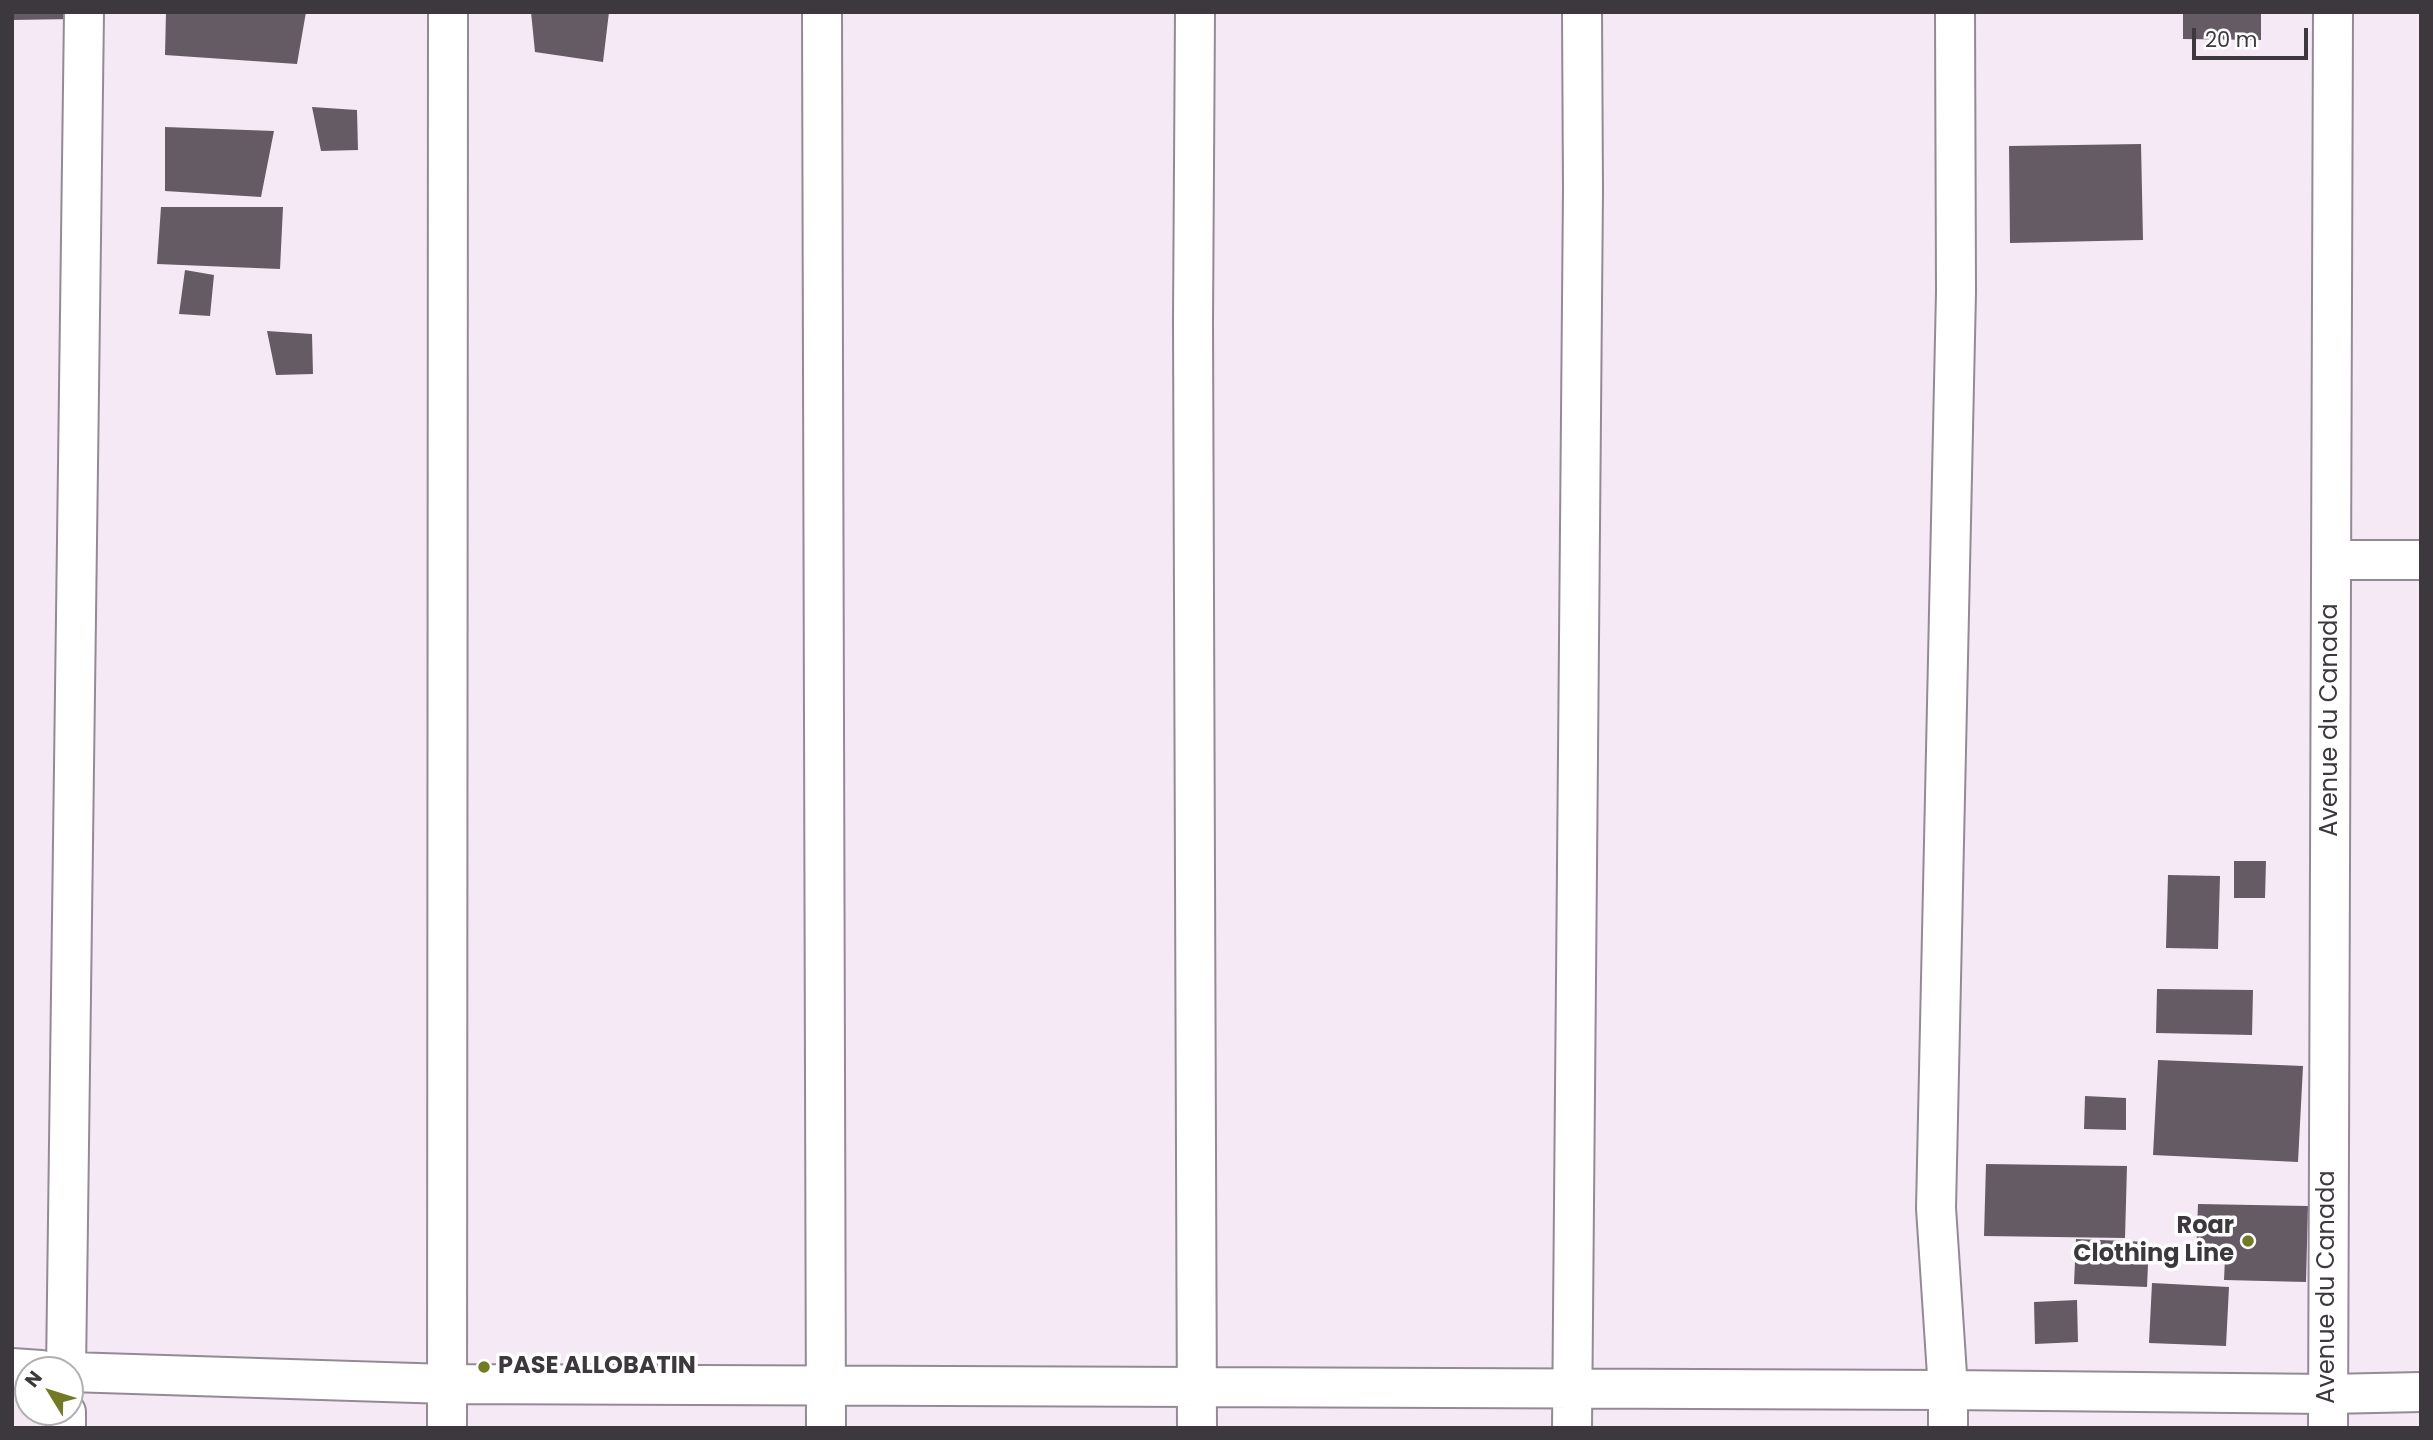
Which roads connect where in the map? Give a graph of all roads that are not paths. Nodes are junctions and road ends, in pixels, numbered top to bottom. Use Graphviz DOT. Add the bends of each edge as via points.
graph roads {
  1 [pos="84,12"];
  2 [pos="448,12"];
  3 [pos="822,12"];
  4 [pos="1195,12"];
  5 [pos="1582,12"];
  6 [pos="1955,12"];
  7 [pos="2333,12"];
  8 [pos="2332,560"];
  9 [pos="2421,560"];
  10 [pos="68,1356"];
  11 [pos="84,1372"];
  12 [pos="447,1384"];
  13 [pos="826,1386"];
  14 [pos="1197,1386"];
  15 [pos="1572,1390"];
  16 [pos="1948,1390"];
  17 [pos="2421,1392"];
  18 [pos="2328,1411"];
  19 [pos="447,1428"];
  20 [pos="826,1428"];
  21 [pos="1197,1428"];
  22 [pos="1572,1428"];
  23 [pos="1948,1428"];
  1 -- 10 [label="street"];
  2 -- 12 [label="street"];
  3 -- 13 [label="street"];
  4 -- 14 [label="street"];
  5 -- 15 [label="street"];
  6 -- 16 [label="street" via="1956,306 1936,1208"];
  7 -- 8 [label="street, Avenue du Canada"];
  8 -- 9 [label="street"];
  8 -- 18 [label="street, Avenue du Canada"];
  11 -- 12 [label="street"];
  12 -- 13 [label="street"];
  12 -- 19 [label="street"];
  13 -- 14 [label="street"];
  13 -- 20 [label="street"];
  14 -- 15 [label="street"];
  14 -- 21 [label="street"];
  15 -- 16 [label="street"];
  15 -- 22 [label="street"];
  16 -- 18 [label="street"];
  16 -- 23 [label="street"];
  17 -- 18 [label="street"];
}
